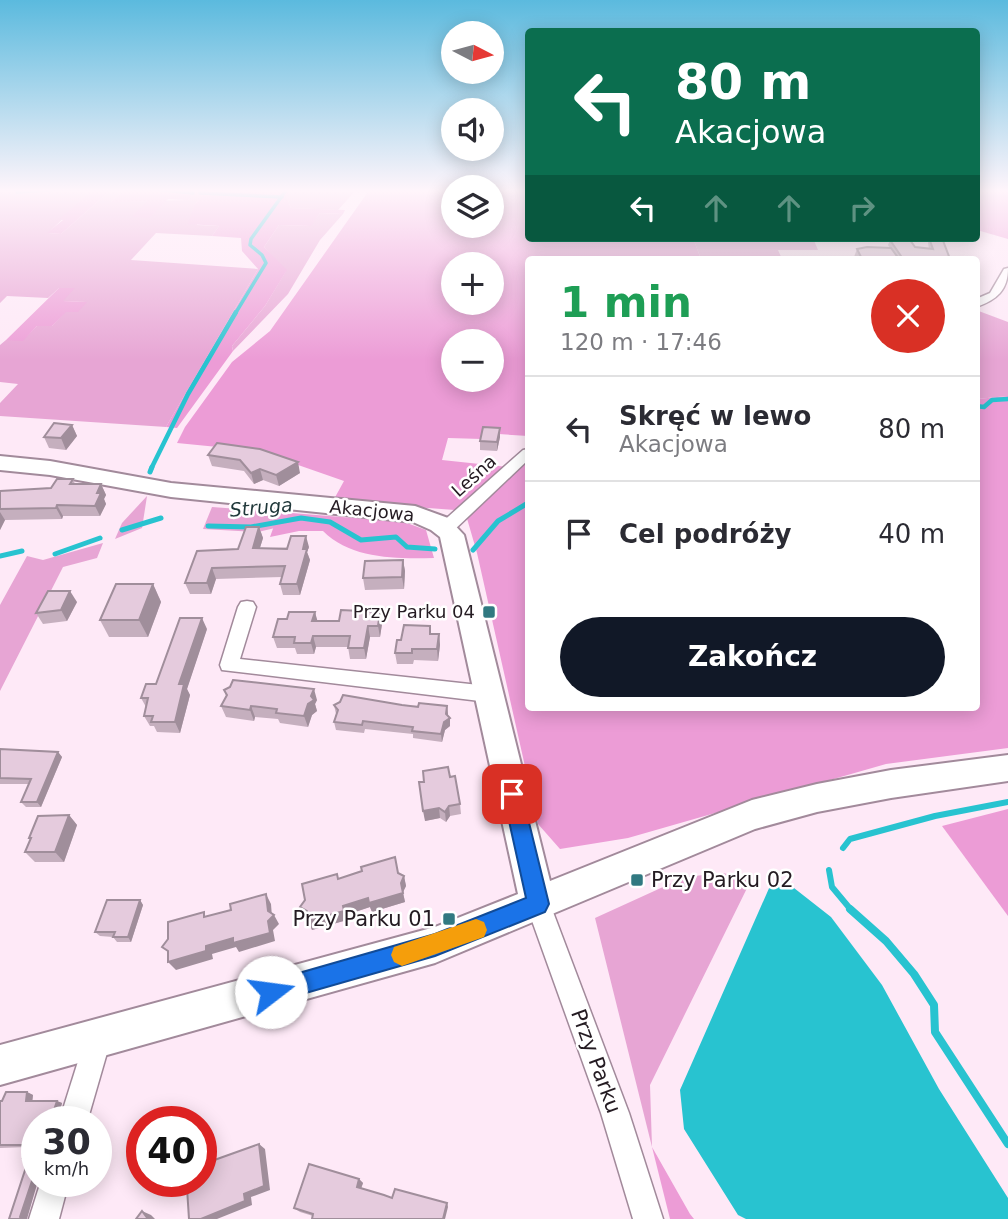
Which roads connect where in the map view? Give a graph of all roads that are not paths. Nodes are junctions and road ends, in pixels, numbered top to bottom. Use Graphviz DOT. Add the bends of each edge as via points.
graph roads {
  1 [pos="1008,271"];
  2 [pos="980,302"];
  3 [pos="525,456"];
  4 [pos="0,463"];
  5 [pos="446,528"];
  6 [pos="247,607"];
  7 [pos="488,694"];
  8 [pos="1008,768"];
  9 [pos="538,904"];
  10 [pos="98,1039"];
  11 [pos="0,1065"];
  12 [pos="78,1106"];
  13 [pos="50,1197"];
  14 [pos="44,1219"];
  15 [pos="648,1219"];
  1 -- 2 [label="street" via="994,295"];
  3 -- 5 [label="street, Leśna"];
  4 -- 5 [label="street, Akacjowa" via="171,490 415,514"];
  5 -- 7 [label="street" via="452,535"];
  6 -- 7 [label="street" via="229,665"];
  7 -- 9 [label="street"];
  8 -- 9 [label="street" via="891,784 752,815"];
  9 -- 10 [label="street" via="435,945"];
  9 -- 15 [label="street, Przy Parku" via="615,1113"];
  10 -- 11 [label="street"];
  10 -- 12 [label="street"];
  13 -- 14 [label="street"];
}
